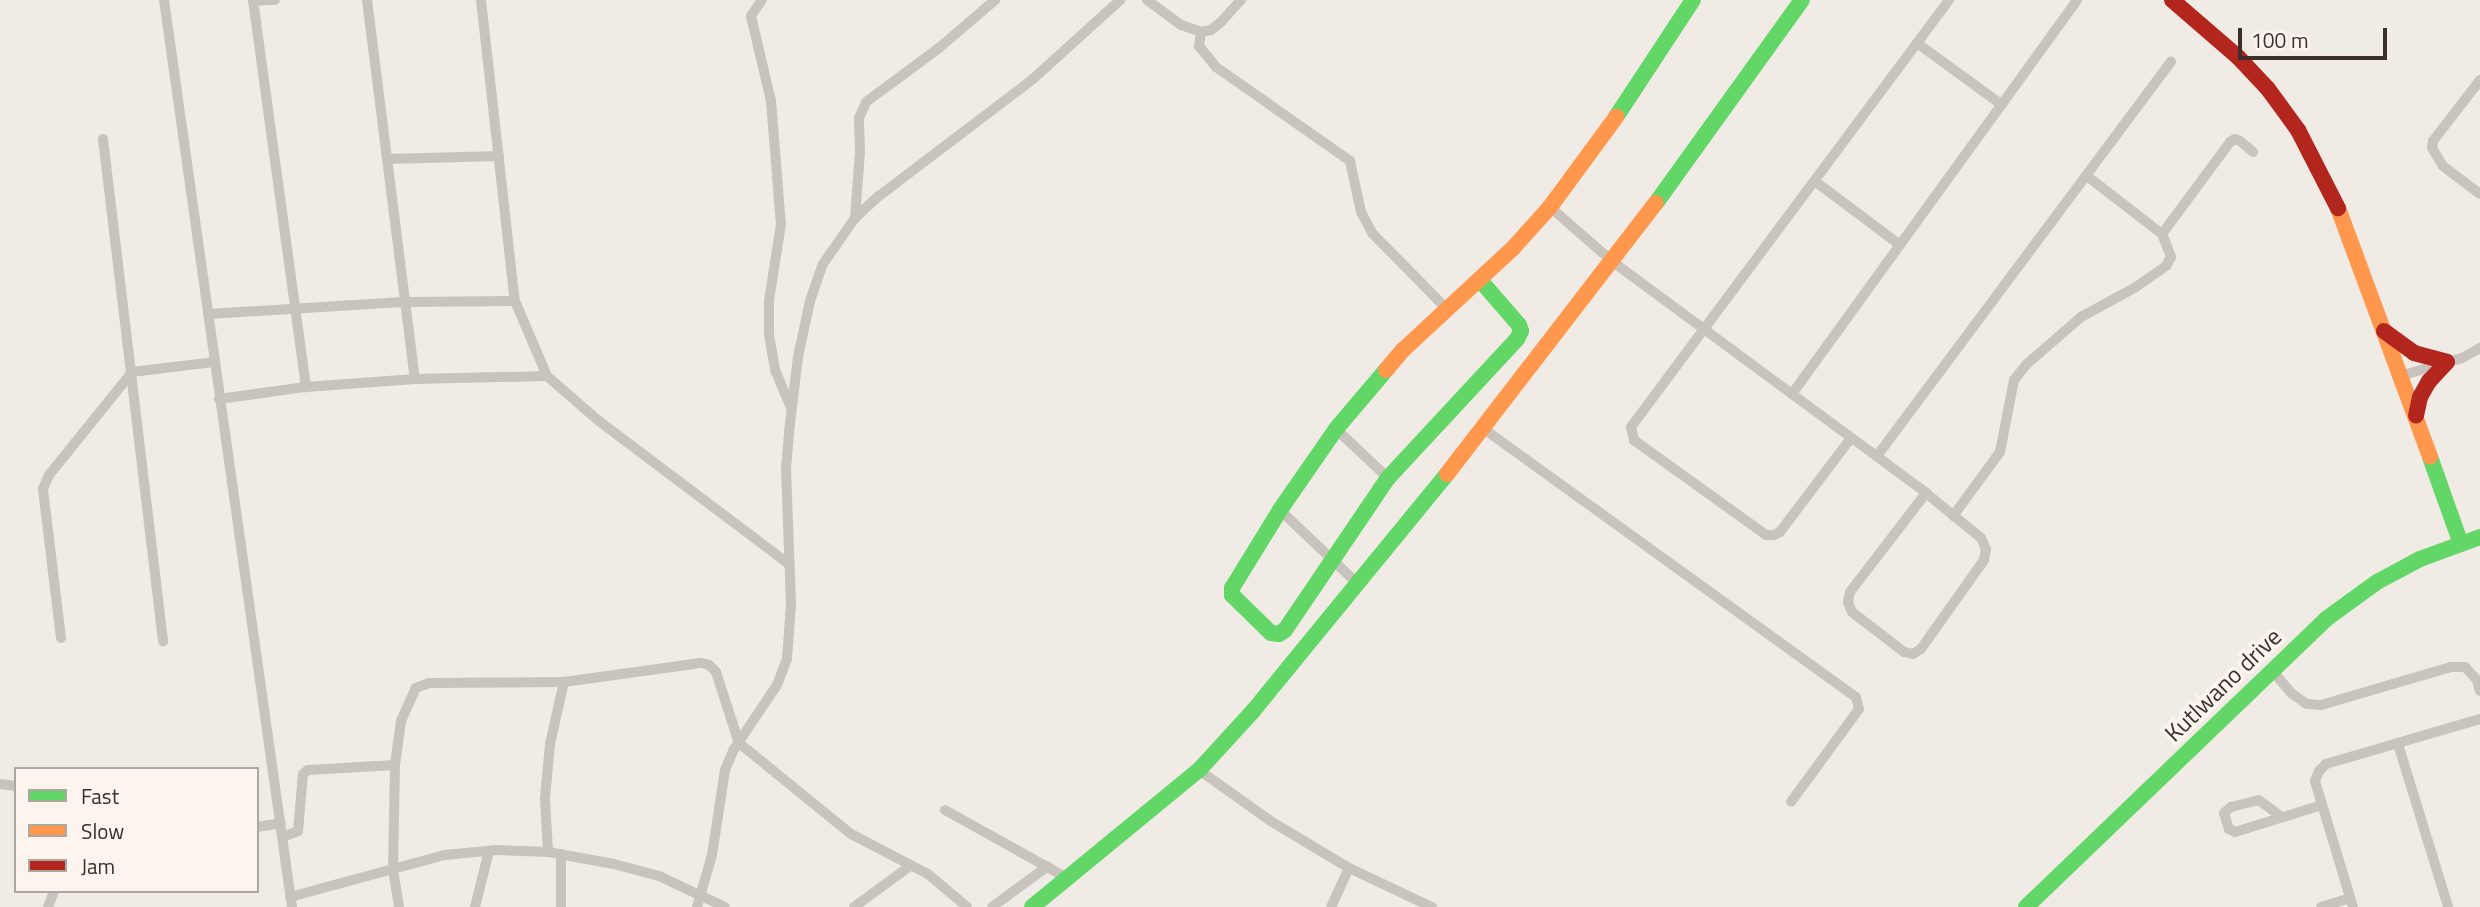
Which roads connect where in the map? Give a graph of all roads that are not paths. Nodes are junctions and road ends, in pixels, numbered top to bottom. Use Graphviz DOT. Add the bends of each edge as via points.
graph roads {
  1 [pos="164,0"];
  2 [pos="253,0"];
  3 [pos="275,0"];
  4 [pos="367,0"];
  5 [pos="481,0"];
  6 [pos="762,0"];
  7 [pos="995,0"];
  8 [pos="1120,0"];
  9 [pos="1147,0"];
  10 [pos="1241,0"];
  11 [pos="1802,0"];
  12 [pos="1949,0"];
  13 [pos="2077,0"];
  14 [pos="2172,0"];
  15 [pos="1690,1"];
  16 [pos="1201,32"];
  17 [pos="1917,43"];
  18 [pos="2171,62"];
  19 [pos="2480,80"];
  20 [pos="2002,105"];
  21 [pos="103,139"];
  22 [pos="2253,152"];
  23 [pos="499,156"];
  24 [pos="387,159"];
  25 [pos="2087,176"];
  26 [pos="1816,182"];
  27 [pos="2480,194"];
  28 [pos="1550,207"];
  29 [pos="855,218"];
  30 [pos="2161,234"];
  31 [pos="1900,245"];
  32 [pos="1613,262"];
  33 [pos="1480,280"];
  34 [pos="515,301"];
  35 [pos="407,302"];
  36 [pos="296,308"];
  37 [pos="1448,310"];
  38 [pos="208,314"];
  39 [pos="1703,330"];
  40 [pos="2384,331"];
  41 [pos="2480,348"];
  42 [pos="215,362"];
  43 [pos="2447,362"];
  44 [pos="132,372"];
  45 [pos="547,376"];
  46 [pos="2400,376"];
  47 [pos="415,379"];
  48 [pos="306,387"];
  49 [pos="1792,394"];
  50 [pos="219,399"];
  51 [pos="791,410"];
  52 [pos="2416,419"];
  53 [pos="1336,429"];
  54 [pos="1484,429"];
  55 [pos="1851,438"];
  56 [pos="1877,456"];
  57 [pos="1388,478"];
  58 [pos="1926,493"];
  59 [pos="1280,510"];
  60 [pos="1953,516"];
  61 [pos="2480,537"];
  62 [pos="2461,544"];
  63 [pos="1334,559"];
  64 [pos="789,564"];
  65 [pos="1358,584"];
  66 [pos="61,638"];
  67 [pos="163,641"];
  68 [pos="2271,670"];
  69 [pos="564,682"];
  70 [pos="2480,691"];
  71 [pos="2480,719"];
  72 [pos="739,743"];
  73 [pos="2398,744"];
  74 [pos="395,765"];
  75 [pos="1199,770"];
  76 [pos="1791,802"];
  77 [pos="2322,805"];
  78 [pos="946,810"];
  79 [pos="2282,817"];
  80 [pos="281,823"];
  81 [pos="259,827"];
  82 [pos="283,837"];
  83 [pos="489,851"];
  84 [pos="548,852"];
  85 [pos="561,855"];
  86 [pos="910,866"];
  87 [pos="1048,866"];
  88 [pos="1349,867"];
  89 [pos="393,870"];
  90 [pos="1069,879"];
  91 [pos="701,894"];
  92 [pos="291,902"];
  93 [pos="2351,902"];
  94 [pos="398,907"];
  95 [pos="475,907"];
  96 [pos="561,907"];
  97 [pos="697,907"];
  98 [pos="725,907"];
  99 [pos="854,907"];
  100 [pos="967,907"];
  101 [pos="992,907"];
  102 [pos="1032,907"];
  103 [pos="1331,907"];
  104 [pos="1432,907"];
  105 [pos="2026,907"];
  106 [pos="2321,907"];
  107 [pos="2448,907"];
  1 -- 38 [label="street"];
  2 -- 3 [label="street"];
  2 -- 36 [label="street"];
  4 -- 24 [label="street"];
  5 -- 23 [label="street"];
  6 -- 51 [label="street" via="751,16 771,101 781,223 769,301 769,335 775,370"];
  7 -- 29 [label="street" via="866,102 859,118"];
  8 -- 29 [label="street" via="1033,79"];
  9 -- 16 [label="street" via="1181,25"];
  10 -- 16 [label="street" via="1211,30"];
  11 -- 32 [label="street"];
  12 -- 17 [label="street"];
  13 -- 20 [label="street"];
  14 -- 40 [label="street" via="2238,57 2298,130 2344,220"];
  15 -- 28 [label="street" via="1620,113"];
  16 -- 37 [label="street" via="1199,46 1216,67 1349,161 1361,212 1372,233"];
  17 -- 20 [label="street"];
  17 -- 26 [label="street"];
  18 -- 25 [label="street"];
  19 -- 27 [label="street" via="2432,148 2443,166"];
  20 -- 31 [label="street"];
  21 -- 44 [label="street"];
  22 -- 30 [label="street" via="2240,141 2230,142"];
  23 -- 24 [label="street"];
  23 -- 34 [label="street"];
  24 -- 35 [label="street"];
  25 -- 30 [label="street"];
  25 -- 56 [label="street"];
  26 -- 31 [label="street"];
  26 -- 39 [label="street"];
  28 -- 32 [label="street"];
  28 -- 33 [label="street"];
  29 -- 51 [label="street" via="824,264 810,301"];
  30 -- 60 [label="street" via="2171,257 2166,266 2081,317 2014,380 2000,452"];
  31 -- 49 [label="street"];
  32 -- 39 [label="street"];
  32 -- 54 [label="street"];
  33 -- 37 [label="street"];
  33 -- 57 [label="street" via="1521,331"];
  34 -- 35 [label="street"];
  34 -- 45 [label="street"];
  35 -- 36 [label="street"];
  35 -- 47 [label="street"];
  36 -- 38 [label="street"];
  36 -- 48 [label="street"];
  37 -- 53 [label="street" via="1403,350"];
  38 -- 42 [label="street"];
  39 -- 49 [label="street"];
  39 -- 55 [label="street" via="1631,428 1634,440 1766,535 1774,535"];
  40 -- 43 [label="street" via="2414,353"];
  40 -- 46 [label="street"];
  41 -- 43 [label="street"];
  42 -- 44 [label="street"];
  42 -- 50 [label="street"];
  43 -- 46 [label="street"];
  43 -- 52 [label="street" via="2424,388"];
  44 -- 66 [label="street" via="49,475 43,489"];
  44 -- 67 [label="street"];
  45 -- 47 [label="street"];
  45 -- 64 [label="street" via="598,421"];
  46 -- 52 [label="street"];
  47 -- 48 [label="street"];
  48 -- 50 [label="street"];
  49 -- 55 [label="street"];
  50 -- 80 [label="street"];
  51 -- 64 [label="street" via="786,468"];
  52 -- 62 [label="street"];
  53 -- 57 [label="street"];
  53 -- 59 [label="street"];
  54 -- 65 [label="street"];
  54 -- 76 [label="street" via="1856,697 1859,709"];
  55 -- 56 [label="street"];
  56 -- 58 [label="street"];
  57 -- 63 [label="street"];
  58 -- 60 [label="street"];
  58 -- 60 [label="street" via="1847,602 1852,612 1904,652 1913,654 1921,649 1984,561 1986,549 1981,538"];
  59 -- 63 [label="street"];
  59 -- 63 [label="street" via="1232,588 1234,601 1271,633 1279,634"];
  61 -- 62 [label="street, Kutlwano drive"];
  62 -- 68 [label="street, Kutlwano drive" via="2377,582 2326,619"];
  63 -- 65 [label="street"];
  64 -- 72 [label="street" via="787,659 777,685"];
  65 -- 75 [label="street"];
  68 -- 70 [label="street" via="2307,704 2321,705 2451,667 2465,667"];
  68 -- 105 [label="street, Kutlwano drive"];
  69 -- 72 [label="street" via="709,665 716,672"];
  69 -- 74 [label="street" via="429,683 415,688 401,721"];
  69 -- 84 [label="street" via="550,744 545,799"];
  71 -- 73 [label="street"];
  72 -- 86 [label="street" via="851,834"];
  72 -- 91 [label="street" via="725,770"];
  73 -- 77 [label="street" via="2326,764 2315,781"];
  73 -- 107 [label="street"];
  74 -- 82 [label="street" via="308,770 303,774 298,831"];
  74 -- 89 [label="street"];
  75 -- 88 [label="street" via="1269,820"];
  75 -- 90 [label="street"];
  77 -- 79 [label="street"];
  77 -- 93 [label="street"];
  78 -- 87 [label="street"];
  79 -- 79 [label="street" via="2235,832 2229,829 2224,813 2259,800"];
  80 -- 81 [label="street"];
  80 -- 82 [label="street"];
  82 -- 92 [label="street"];
  83 -- 84 [label="street"];
  83 -- 89 [label="street" via="444,855"];
  83 -- 95 [label="street"];
  84 -- 85 [label="street"];
  85 -- 91 [label="street" via="659,876"];
  85 -- 96 [label="street"];
  86 -- 99 [label="street"];
  86 -- 100 [label="street" via="928,874"];
  87 -- 90 [label="street"];
  87 -- 101 [label="street"];
  88 -- 103 [label="street"];
  88 -- 104 [label="street"];
  89 -- 92 [label="street"];
  89 -- 94 [label="street"];
  90 -- 102 [label="street"];
  91 -- 97 [label="street"];
  91 -- 98 [label="street"];
  93 -- 106 [label="street"];
}
